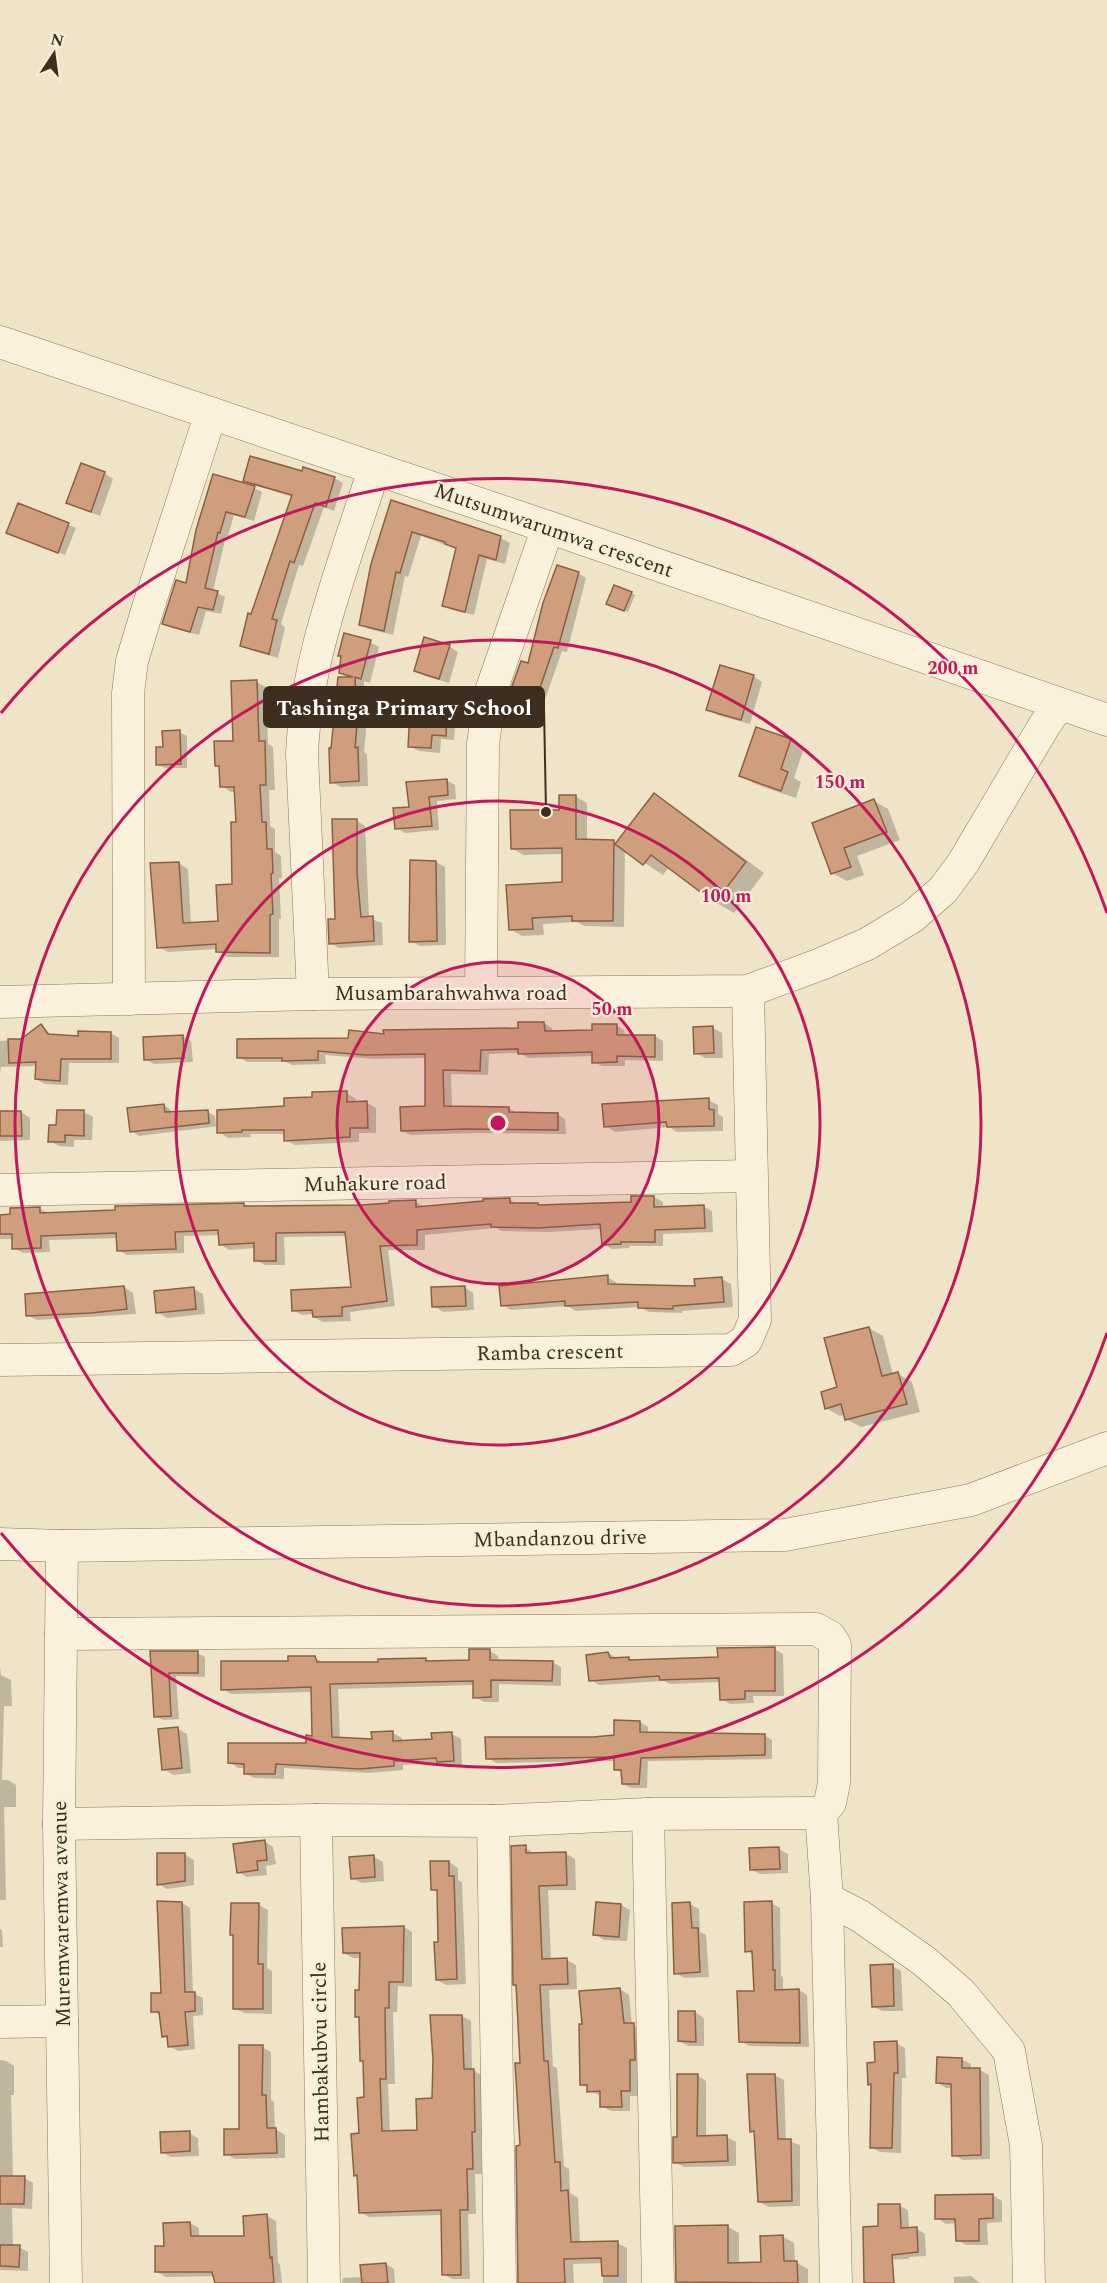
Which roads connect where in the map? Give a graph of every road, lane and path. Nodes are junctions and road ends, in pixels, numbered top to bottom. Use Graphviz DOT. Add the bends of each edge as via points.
graph roads {
  1 [pos="0,342"];
  2 [pos="211,413"];
  3 [pos="374,469"];
  4 [pos="548,527"];
  5 [pos="1059,704"];
  6 [pos="1107,720"];
  7 [pos="748,991"];
  8 [pos="481,992"];
  9 [pos="313,994"];
  10 [pos="129,999"];
  11 [pos="0,1002"];
  12 [pos="750,1176"];
  13 [pos="0,1190"];
  14 [pos="0,1360"];
  15 [pos="1107,1448"];
  16 [pos="0,1544"];
  17 [pos="62,1546"];
  18 [pos="61,1634"];
  19 [pos="821,1813"];
  20 [pos="648,1814"];
  21 [pos="316,1820"];
  22 [pos="493,1821"];
  23 [pos="59,1824"];
  24 [pos="827,1899"];
  25 [pos="62,2021"];
  26 [pos="0,2022"];
  27 [pos="66,2283"];
  28 [pos="324,2283"];
  29 [pos="500,2283"];
  30 [pos="658,2283"];
  31 [pos="836,2283"];
  32 [pos="1029,2283"];
  1 -- 2 [label="street, Mutsumwarumwa crescent"];
  2 -- 3 [label="street, Mutsumwarumwa crescent"];
  2 -- 10 [label="street" via="147,611 128,693"];
  3 -- 4 [label="street, Mutsumwarumwa crescent"];
  3 -- 9 [label="street" via="316,655 303,725"];
  4 -- 5 [label="street, Mutsumwarumwa crescent"];
  4 -- 8 [label="street" via="490,694 484,734"];
  5 -- 6 [label="street, Mutsumwarumwa crescent"];
  5 -- 7 [label="street, Musambarahwahwa road" via="943,890 912,917 867,944"];
  7 -- 8 [label="street, Musambarahwahwa road"];
  7 -- 12 [label="street, Ramba crescent"];
  8 -- 9 [label="street, Musambarahwahwa road"];
  9 -- 10 [label="street, Musambarahwahwa road"];
  10 -- 11 [label="street, Musambarahwahwa road"];
  12 -- 13 [label="street, Muhakure road"];
  12 -- 14 [label="street, Ramba crescent" via="755,1320 746,1341 731,1350"];
  15 -- 17 [label="street, Mbandanzou drive" via="971,1500 785,1535"];
  16 -- 17 [label="street, Mbandanzou drive"];
  17 -- 18 [label="street, Muremwaremwa avenue"];
  18 -- 19 [label="street" via="816,1629 835,1645 834,1783 830,1803"];
  18 -- 23 [label="street, Muremwaremwa avenue"];
  19 -- 20 [label="street"];
  19 -- 24 [label="street"];
  20 -- 22 [label="street"];
  20 -- 30 [label="street"];
  21 -- 22 [label="street"];
  21 -- 23 [label="street"];
  21 -- 28 [label="street, Hambakubvu circle"];
  22 -- 29 [label="street"];
  23 -- 25 [label="street, Muremwaremwa avenue"];
  24 -- 31 [label="street"];
  24 -- 32 [label="street" via="860,1916 924,1961 961,1993 1009,2051 1026,2145"];
  25 -- 26 [label="street"];
  25 -- 27 [label="street, Muremwaremwa avenue"];
}
